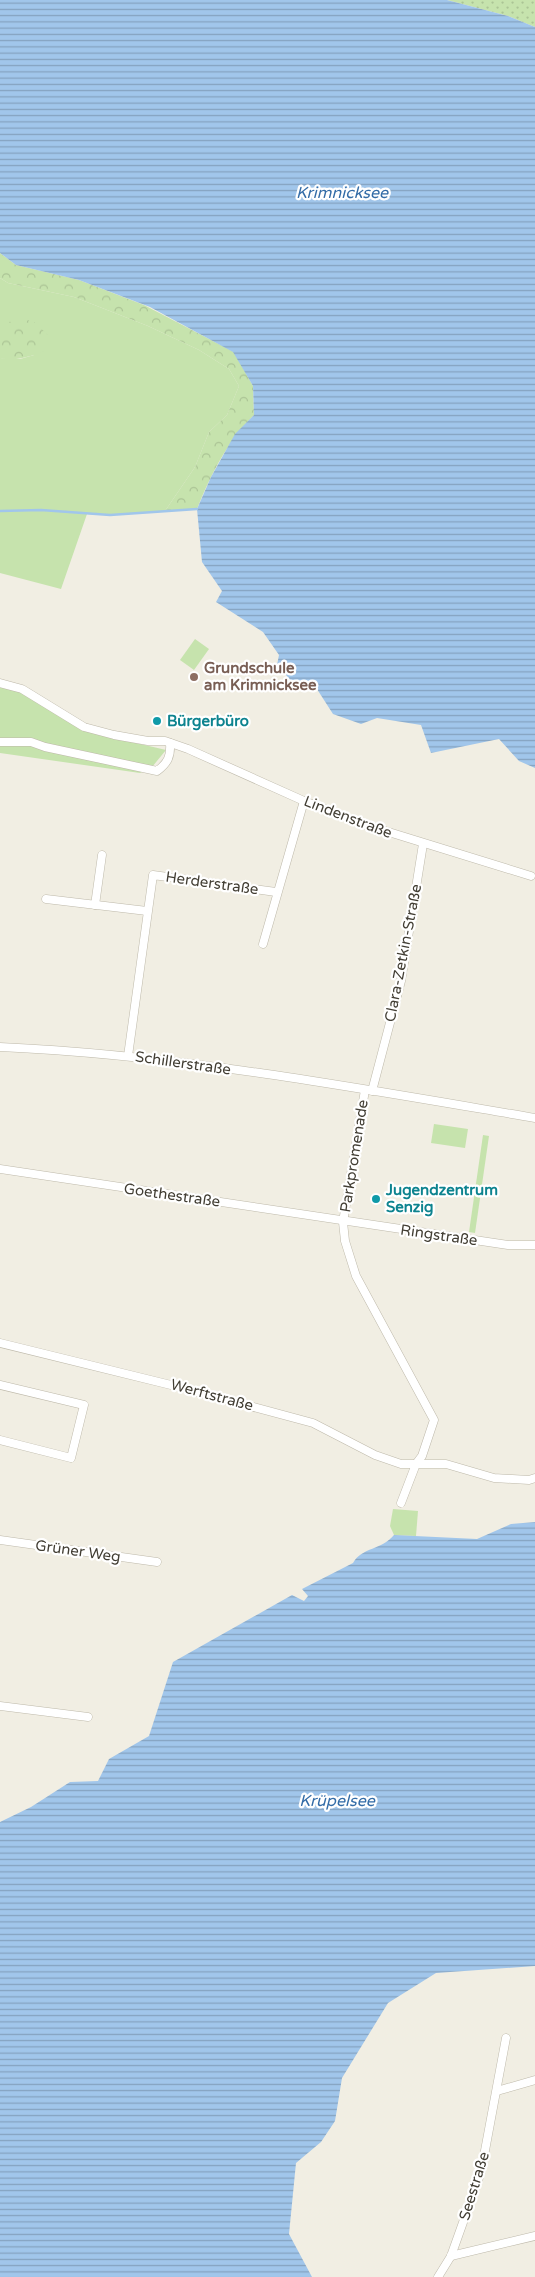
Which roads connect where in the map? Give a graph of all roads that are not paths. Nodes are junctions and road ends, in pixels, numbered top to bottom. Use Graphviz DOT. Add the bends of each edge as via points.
graph roads {
  1 [pos="0,682"];
  2 [pos="0,742"];
  3 [pos="170,743"];
  4 [pos="304,801"];
  5 [pos="424,844"];
  6 [pos="102,855"];
  7 [pos="531,876"];
  8 [pos="276,892"];
  9 [pos="46,899"];
  10 [pos="95,905"];
  11 [pos="147,911"];
  12 [pos="263,944"];
  13 [pos="0,1047"];
  14 [pos="128,1056"];
  15 [pos="369,1091"];
  16 [pos="535,1118"];
  17 [pos="0,1169"];
  18 [pos="344,1222"];
  19 [pos="535,1245"];
  20 [pos="0,1343"];
  21 [pos="0,1385"];
  22 [pos="0,1440"];
  23 [pos="416,1464"];
  24 [pos="535,1478"];
  25 [pos="401,1503"];
  26 [pos="0,1540"];
  27 [pos="157,1562"];
  28 [pos="0,1706"];
  29 [pos="88,1717"];
  30 [pos="506,2038"];
  31 [pos="535,2080"];
  32 [pos="497,2091"];
  33 [pos="535,2236"];
  34 [pos="450,2256"];
  35 [pos="438,2277"];
  1 -- 3 [label="street, Lindenstraße" via="22,689 84,727"];
  2 -- 3 [label="street" via="31,742 157,771 171,754"];
  3 -- 4 [label="street, Lindenstraße"];
  4 -- 5 [label="street, Lindenstraße"];
  4 -- 8 [label="street, Herderstraße"];
  5 -- 7 [label="street, Lindenstraße"];
  5 -- 15 [label="street, Clara-Zetkin-Straße" via="401,981"];
  6 -- 10 [label="street"];
  8 -- 11 [label="street, Herderstraße" via="153,875"];
  8 -- 12 [label="street, Herderstraße"];
  9 -- 10 [label="street"];
  10 -- 11 [label="street"];
  11 -- 14 [label="street, Herderstraße"];
  13 -- 14 [label="street, Schillerstraße"];
  14 -- 15 [label="street, Schillerstraße"];
  15 -- 16 [label="street"];
  15 -- 18 [label="street, Parkpromenade"];
  17 -- 18 [label="street, Goethestraße"];
  18 -- 19 [label="street, Ringstraße" via="514,1246"];
  18 -- 23 [label="street" via="345,1241 356,1276 434,1420 422,1456"];
  20 -- 23 [label="street, Werftstraße" via="293,1417 324,1428 375,1455 401,1464"];
  21 -- 22 [label="street" via="84,1405 71,1458"];
  23 -- 24 [label="street, Werftstraße" via="455,1465 494,1478"];
  23 -- 25 [label="street"];
  26 -- 27 [label="street, Grüner Weg"];
  28 -- 29 [label="street"];
  30 -- 32 [label="street, Seestraße"];
  31 -- 32 [label="street"];
  32 -- 34 [label="street, Seestraße" via="481,2172"];
  33 -- 34 [label="street"];
  34 -- 35 [label="street, Seestraße"];
}
